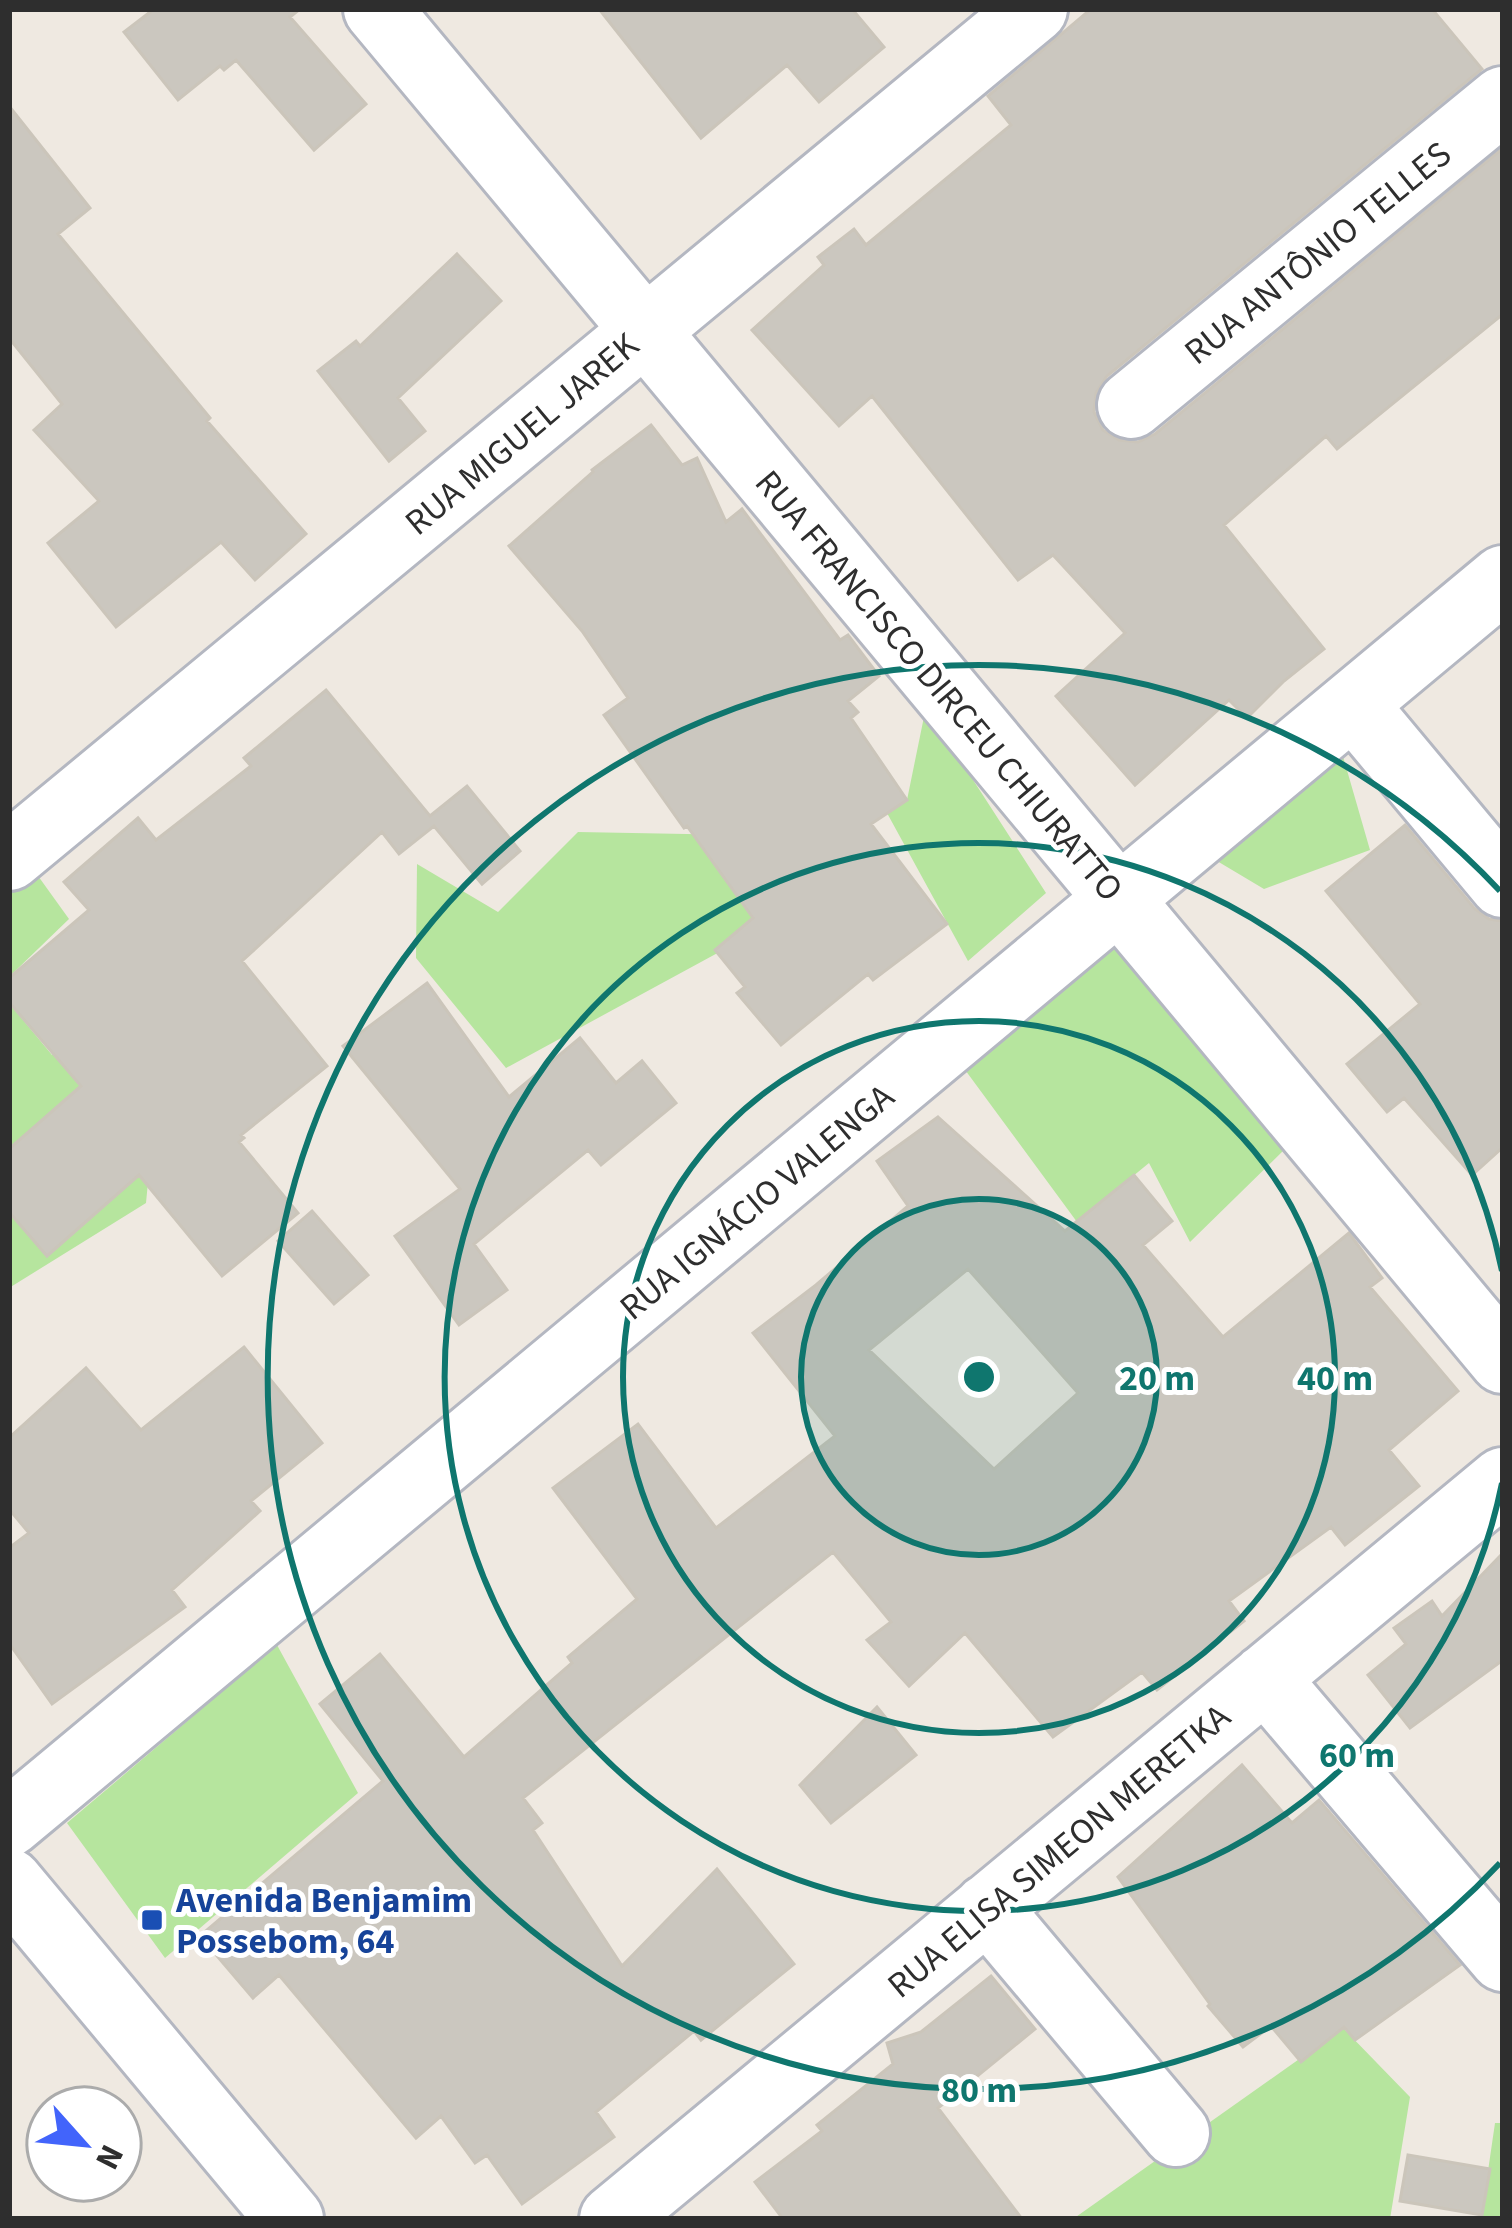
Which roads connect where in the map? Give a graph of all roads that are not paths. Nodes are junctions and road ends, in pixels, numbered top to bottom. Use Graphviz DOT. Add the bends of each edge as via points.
graph roads {
  1 [pos="377,9"];
  2 [pos="1034,9"];
  3 [pos="1503,100"];
  4 [pos="645,331"];
  5 [pos="1131,405"];
  6 [pos="1503,579"];
  7 [pos="1354,704"];
  8 [pos="9,857"];
  9 [pos="1503,884"];
  10 [pos="1119,899"];
  11 [pos="1503,1360"];
  12 [pos="1503,1481"];
  13 [pos="1265,1678"];
  14 [pos="9,1823"];
  15 [pos="9,1882"];
  16 [pos="988,1909"];
  17 [pos="1503,1958"];
  18 [pos="1176,2133"];
  19 [pos="290,2219"];
  20 [pos="613,2219"];
  1 -- 4 [label="street, RUA FRANCISCO DIRCEU CHIURATTO"];
  2 -- 4 [label="street, RUA MIGUEL JAREK"];
  3 -- 5 [label="street, RUA ANTÔNIO TELLES"];
  4 -- 8 [label="street, RUA MIGUEL JAREK"];
  4 -- 10 [label="street, RUA FRANCISCO DIRCEU CHIURATTO"];
  6 -- 7 [label="street, RUA IGNÁCIO VALENGA"];
  7 -- 9 [label="street"];
  7 -- 10 [label="street, RUA IGNÁCIO VALENGA"];
  10 -- 11 [label="street, RUA FRANCISCO DIRCEU CHIURATTO"];
  10 -- 14 [label="street, RUA IGNÁCIO VALENGA"];
  12 -- 13 [label="street, RUA ELISA SIMEON MERETKA"];
  13 -- 16 [label="street, RUA ELISA SIMEON MERETKA"];
  13 -- 17 [label="street"];
  15 -- 19 [label="street"];
  16 -- 18 [label="street"];
  16 -- 20 [label="street, RUA ELISA SIMEON MERETKA"];
}
